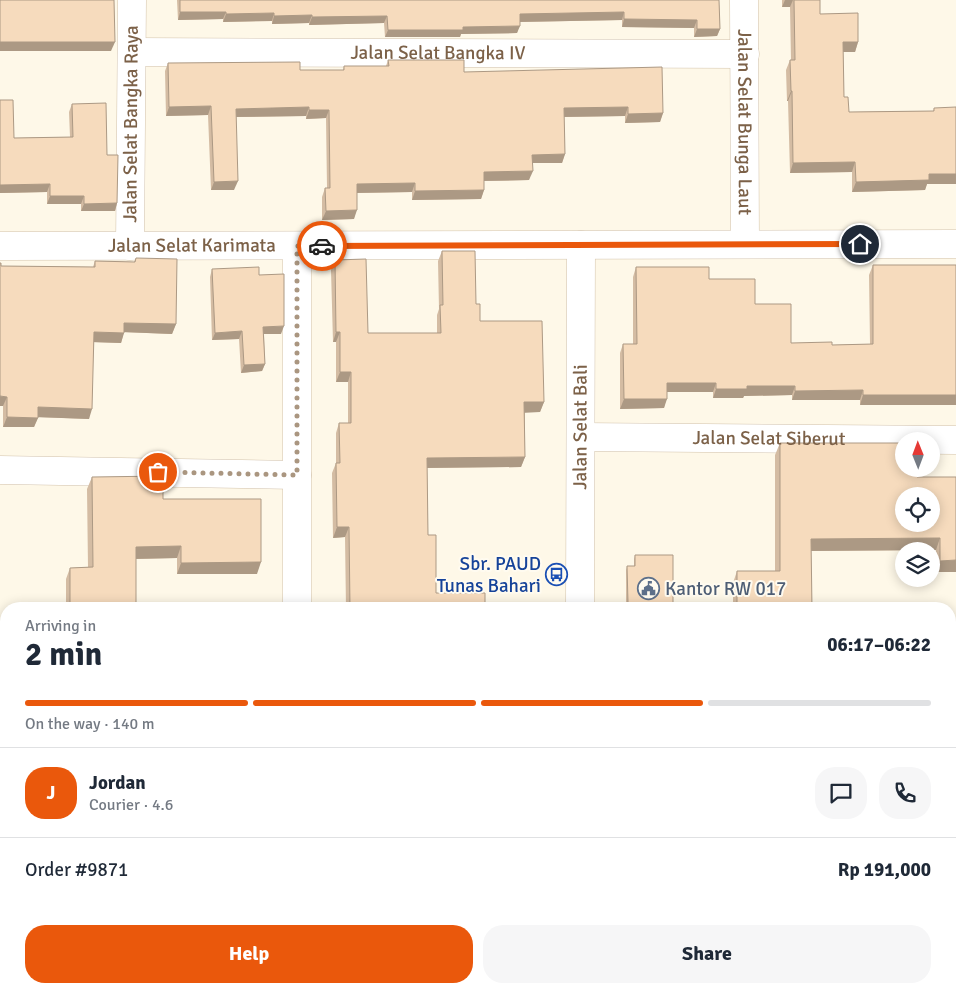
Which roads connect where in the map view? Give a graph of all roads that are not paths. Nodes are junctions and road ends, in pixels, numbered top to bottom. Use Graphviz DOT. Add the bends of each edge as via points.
graph roads {
  1 [pos="132,0"];
  2 [pos="744,0"];
  3 [pos="132,52"];
  4 [pos="745,54"];
  5 [pos="745,244"];
  6 [pos="956,244"];
  7 [pos="581,245"];
  8 [pos="0,246"];
  9 [pos="130,246"];
  10 [pos="297,246"];
  11 [pos="581,437"];
  12 [pos="956,440"];
  13 [pos="0,470"];
  14 [pos="297,475"];
  15 [pos="297,602"];
  16 [pos="580,602"];
  1 -- 3 [label="street, Jalan Selat Bangka Raya"];
  2 -- 4 [label="street, Jalan Selat Bunga Laut"];
  3 -- 4 [label="street, Jalan Selat Bangka IV"];
  3 -- 9 [label="street, Jalan Selat Bangka Raya"];
  4 -- 5 [label="street, Jalan Selat Bunga Laut"];
  5 -- 6 [label="street, Jalan Selat Karimata"];
  5 -- 7 [label="street, Jalan Selat Karimata"];
  7 -- 10 [label="street, Jalan Selat Karimata"];
  7 -- 11 [label="street, Jalan Selat Bali"];
  8 -- 9 [label="street, Jalan Selat Karimata"];
  9 -- 10 [label="street, Jalan Selat Karimata"];
  10 -- 14 [label="street"];
  11 -- 12 [label="street, Jalan Selat Siberut"];
  11 -- 16 [label="street, Jalan Selat Bali"];
  13 -- 14 [label="street"];
  14 -- 15 [label="street"];
}
